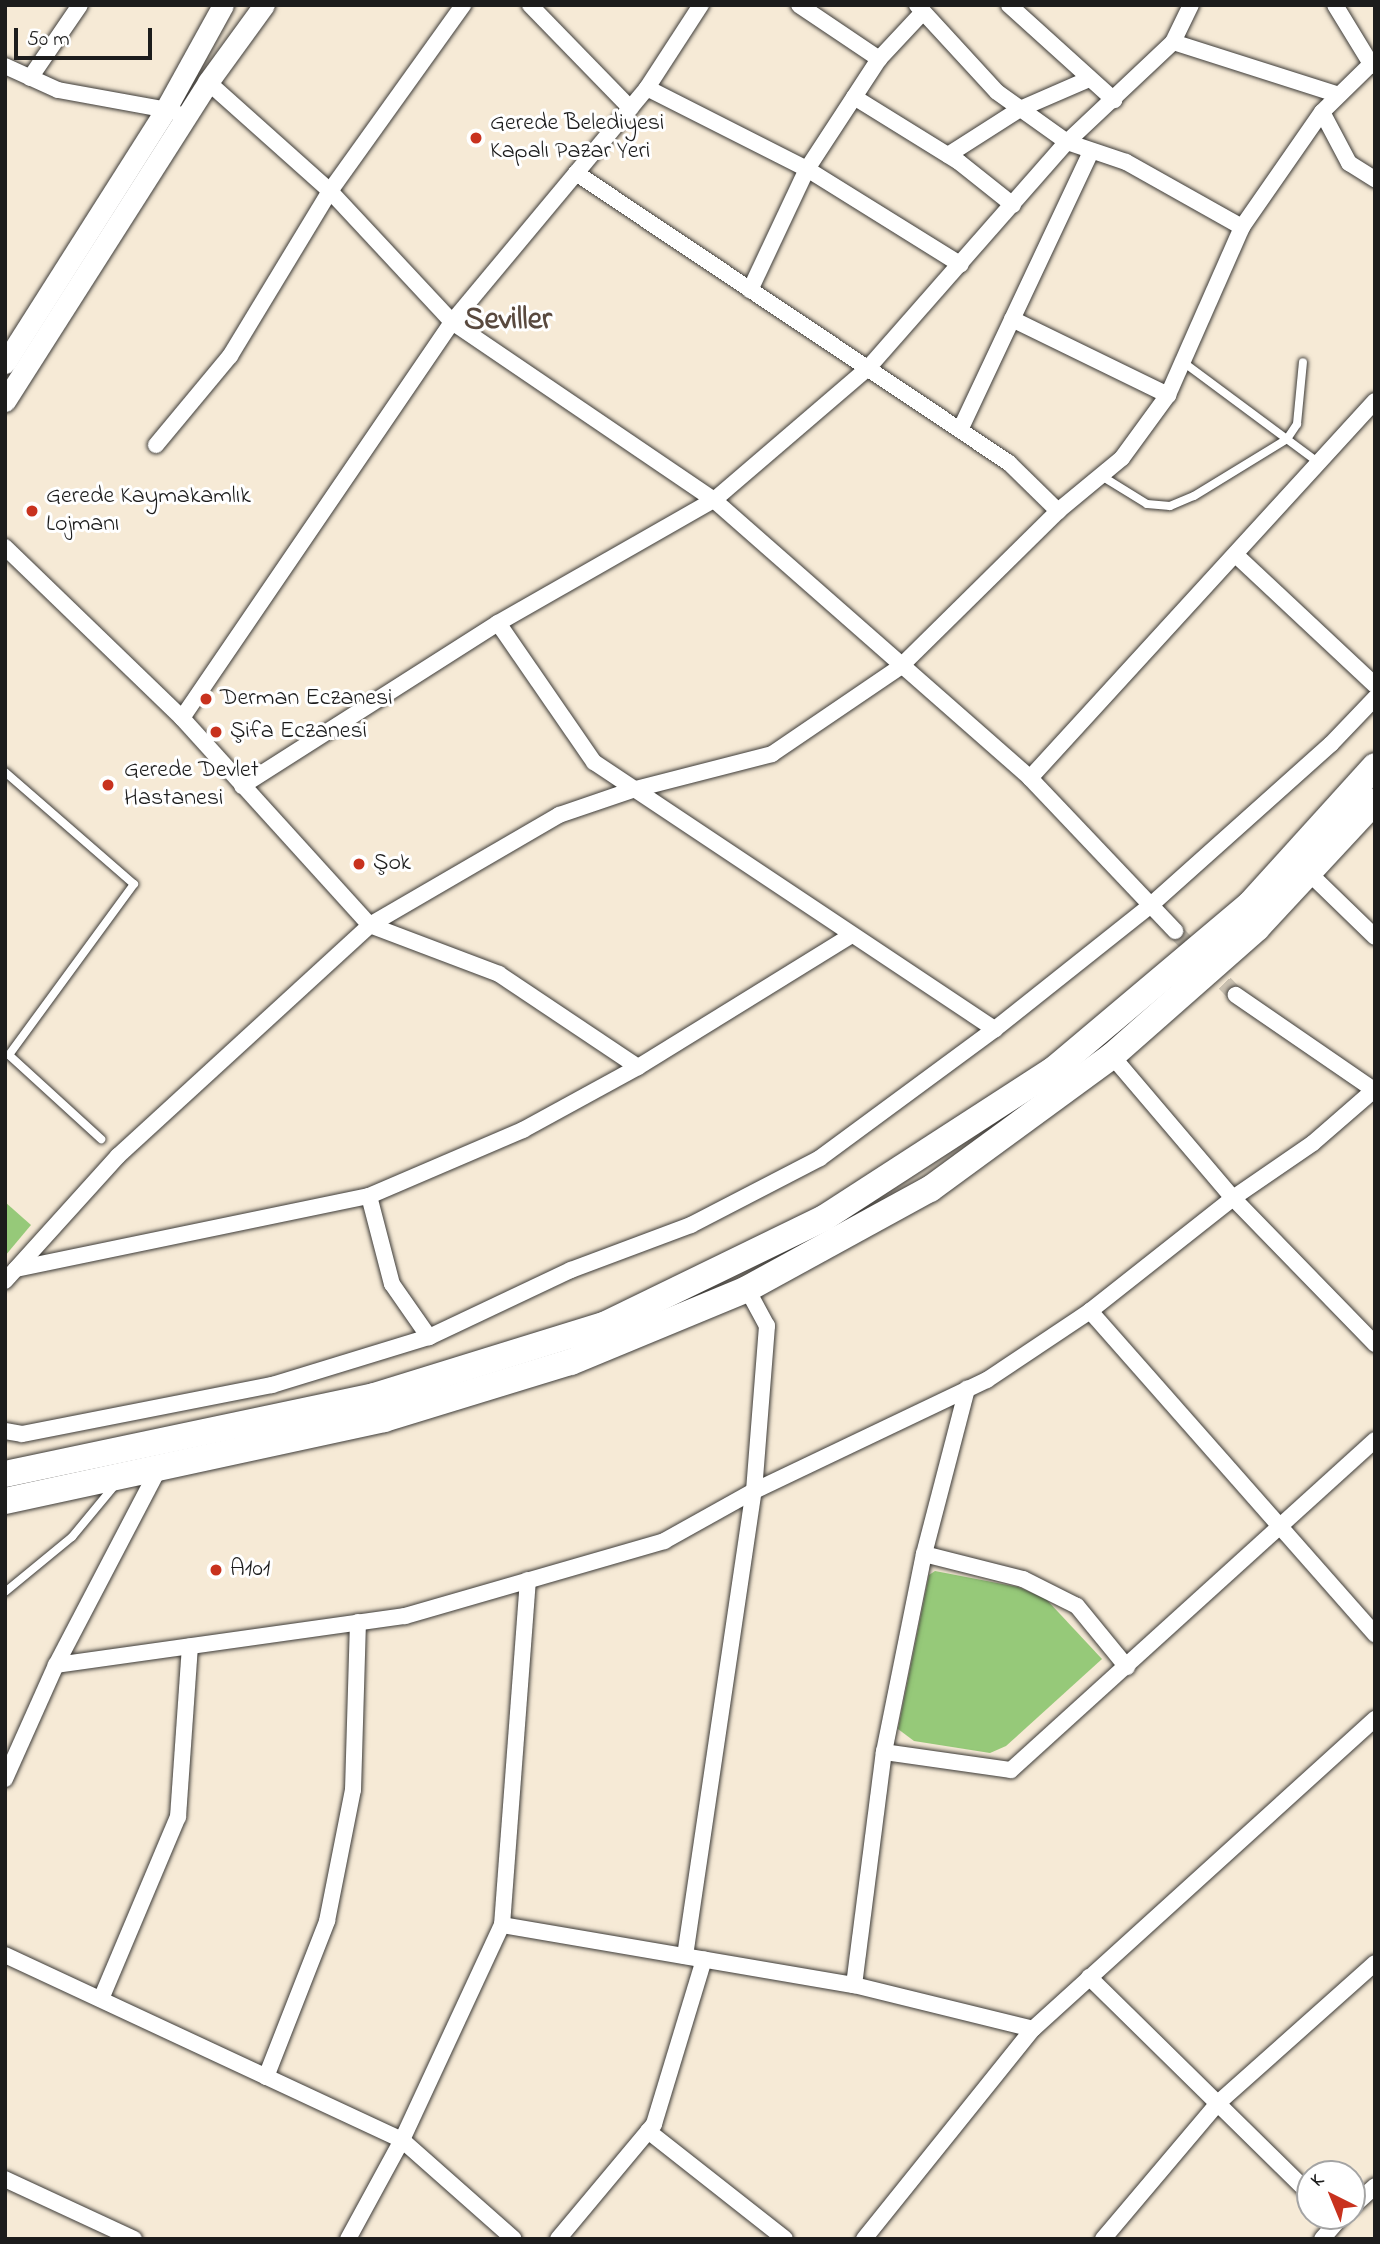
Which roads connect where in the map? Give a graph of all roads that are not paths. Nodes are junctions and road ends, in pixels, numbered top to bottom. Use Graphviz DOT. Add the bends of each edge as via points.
graph roads {
  1 [pos="80,5"];
  2 [pos="223,5"];
  3 [pos="264,5"];
  4 [pos="463,5"];
  5 [pos="530,5"];
  6 [pos="799,5"];
  7 [pos="1009,5"];
  8 [pos="1191,5"];
  9 [pos="1335,5"];
  10 [pos="699,6"];
  11 [pos="920,9"];
  12 [pos="1173,41"];
  13 [pos="879,59"];
  14 [pos="1373,65"];
  15 [pos="5,66"];
  16 [pos="30,78"];
  17 [pos="1089,79"];
  18 [pos="208,82"];
  19 [pos="647,88"];
  20 [pos="1339,95"];
  21 [pos="854,97"];
  22 [pos="1114,100"];
  23 [pos="630,108"];
  24 [pos="1020,109"];
  25 [pos="190,110"];
  26 [pos="164,112"];
  27 [pos="1322,112"];
  28 [pos="1067,142"];
  29 [pos="1091,151"];
  30 [pos="948,155"];
  31 [pos="807,169"];
  32 [pos="576,173"];
  33 [pos="1375,179"];
  34 [pos="330,191"];
  35 [pos="1013,205"];
  36 [pos="1242,227"];
  37 [pos="961,265"];
  38 [pos="750,290"];
  39 [pos="1012,319"];
  40 [pos="452,322"];
  41 [pos="12,340"];
  42 [pos="1183,362"];
  43 [pos="1303,362"];
  44 [pos="5,363"];
  45 [pos="869,367"];
  46 [pos="1168,396"];
  47 [pos="5,401"];
  48 [pos="1375,401"];
  49 [pos="960,430"];
  50 [pos="1287,439"];
  51 [pos="156,445"];
  52 [pos="1319,463"];
  53 [pos="1100,475"];
  54 [pos="714,499"];
  55 [pos="1058,511"];
  56 [pos="5,547"];
  57 [pos="1236,555"];
  58 [pos="498,623"];
  59 [pos="900,667"];
  60 [pos="1375,685"];
  61 [pos="1375,698"];
  62 [pos="182,718"];
  63 [pos="1375,766"];
  64 [pos="5,772"];
  65 [pos="1030,778"];
  66 [pos="242,786"];
  67 [pos="632,790"];
  68 [pos="1375,801"];
  69 [pos="1308,872"];
  70 [pos="1152,904"];
  71 [pos="370,925"];
  72 [pos="1175,930"];
  73 [pos="850,936"];
  74 [pos="1375,937"];
  75 [pos="1236,995"];
  76 [pos="995,1029"];
  77 [pos="1112,1056"];
  78 [pos="638,1067"];
  79 [pos="1375,1090"];
  80 [pos="100,1139"];
  81 [pos="369,1196"];
  82 [pos="1233,1198"];
  83 [pos="11,1275"];
  84 [pos="747,1289"];
  85 [pos="1090,1311"];
  86 [pos="429,1337"];
  87 [pos="1375,1344"];
  88 [pos="967,1390"];
  89 [pos="5,1431"];
  90 [pos="1375,1440"];
  91 [pos="159,1468"];
  92 [pos="5,1474"];
  93 [pos="124,1475"];
  94 [pos="754,1491"];
  95 [pos="5,1501"];
  96 [pos="1281,1528"];
  97 [pos="924,1553"];
  98 [pos="528,1580"];
  99 [pos="5,1592"];
  100 [pos="358,1622"];
  101 [pos="1375,1634"];
  102 [pos="190,1646"];
  103 [pos="56,1665"];
  104 [pos="1127,1667"];
  105 [pos="1375,1719"];
  106 [pos="884,1752"];
  107 [pos="5,1779"];
  108 [pos="502,1925"];
  109 [pos="5,1955"];
  110 [pos="685,1956"];
  111 [pos="704,1959"];
  112 [pos="1375,1963"];
  113 [pos="1088,1977"];
  114 [pos="854,1985"];
  115 [pos="101,2000"];
  116 [pos="1033,2029"];
  117 [pos="266,2077"];
  118 [pos="1218,2103"];
  119 [pos="648,2131"];
  120 [pos="402,2140"];
  121 [pos="5,2179"];
  122 [pos="1296,2179"];
  123 [pos="128,2238"];
  124 [pos="348,2239"];
  125 [pos="514,2239"];
  126 [pos="558,2239"];
  127 [pos="785,2239"];
  128 [pos="864,2239"];
  129 [pos="1103,2239"];
  1 -- 16 [label="street"];
  2 -- 26 [label="street"];
  3 -- 18 [label="street"];
  4 -- 34 [label="street"];
  5 -- 23 [label="street"];
  6 -- 13 [label="street"];
  7 -- 17 [label="street"];
  8 -- 12 [label="street"];
  9 -- 14 [label="street"];
  10 -- 19 [label="street"];
  11 -- 13 [label="street"];
  11 -- 24 [label="street" via="997,92"];
  12 -- 20 [label="street"];
  12 -- 22 [label="street"];
  13 -- 21 [label="street"];
  14 -- 20 [label="street"];
  15 -- 16 [label="street"];
  16 -- 26 [label="street" via="58,90"];
  17 -- 22 [label="street"];
  17 -- 24 [label="street"];
  18 -- 25 [label="street"];
  18 -- 34 [label="street"];
  19 -- 23 [label="street"];
  19 -- 31 [label="street"];
  20 -- 27 [label="street"];
  21 -- 30 [label="street"];
  21 -- 31 [label="street"];
  22 -- 28 [label="street"];
  23 -- 32 [label="street"];
  24 -- 28 [label="street"];
  24 -- 30 [label="street"];
  25 -- 26 [label="street"];
  25 -- 47 [label="street"];
  26 -- 41 [label="street"];
  27 -- 33 [label="street" via="1349,163"];
  27 -- 36 [label="street"];
  28 -- 29 [label="street"];
  28 -- 35 [label="street"];
  29 -- 36 [label="street" via="1126,162"];
  29 -- 39 [label="street"];
  30 -- 35 [label="street"];
  31 -- 37 [label="street"];
  31 -- 38 [label="street"];
  32 -- 38 [label="street"];
  32 -- 40 [label="street"];
  34 -- 40 [label="street"];
  34 -- 51 [label="street" via="230,356"];
  35 -- 37 [label="street"];
  36 -- 42 [label="street"];
  37 -- 45 [label="street"];
  38 -- 45 [label="street"];
  39 -- 46 [label="street"];
  39 -- 49 [label="street"];
  40 -- 54 [label="street"];
  40 -- 62 [label="street"];
  41 -- 44 [label="street"];
  42 -- 46 [label="street"];
  42 -- 50 [label="lane"];
  43 -- 50 [label="lane" via="1297,424"];
  45 -- 49 [label="street"];
  45 -- 54 [label="street"];
  46 -- 53 [label="street" via="1122,458"];
  48 -- 52 [label="street"];
  49 -- 55 [label="street" via="1009,463"];
  50 -- 52 [label="lane"];
  50 -- 53 [label="lane" via="1195,496 1170,506 1138,501"];
  52 -- 57 [label="street"];
  53 -- 55 [label="street"];
  54 -- 58 [label="street"];
  54 -- 59 [label="street"];
  55 -- 59 [label="street"];
  56 -- 62 [label="street"];
  57 -- 60 [label="street"];
  57 -- 65 [label="street"];
  58 -- 66 [label="street"];
  58 -- 67 [label="street" via="594,762"];
  59 -- 65 [label="street"];
  59 -- 67 [label="street" via="772,754"];
  61 -- 70 [label="street" via="1331,744"];
  62 -- 66 [label="street"];
  63 -- 92 [label="highway" via="1250,904 1053,1070 824,1218 591,1329 374,1396"];
  64 -- 80 [label="lane" via="134,884 9,1055"];
  65 -- 70 [label="street"];
  66 -- 71 [label="street"];
  67 -- 71 [label="street" via="559,815"];
  67 -- 73 [label="street"];
  68 -- 69 [label="highway"];
  69 -- 74 [label="street"];
  69 -- 77 [label="highway" via="1256,928"];
  70 -- 72 [label="street"];
  70 -- 76 [label="street"];
  71 -- 78 [label="street" via="499,974"];
  71 -- 83 [label="street" via="118,1156"];
  73 -- 76 [label="street"];
  73 -- 78 [label="street"];
  75 -- 79 [label="street"];
  76 -- 86 [label="street" via="820,1158 691,1225 571,1270"];
  77 -- 82 [label="street"];
  77 -- 84 [label="highway" via="930,1189"];
  78 -- 81 [label="street" via="523,1130"];
  79 -- 82 [label="street" via="1313,1143"];
  81 -- 83 [label="street"];
  81 -- 86 [label="street" via="392,1284"];
  82 -- 85 [label="street"];
  82 -- 87 [label="street"];
  84 -- 91 [label="highway" via="572,1362 398,1415"];
  84 -- 94 [label="street" via="767,1326"];
  85 -- 88 [label="street"];
  85 -- 96 [label="street"];
  86 -- 89 [label="street" via="272,1385 22,1434"];
  88 -- 94 [label="street"];
  88 -- 97 [label="street"];
  90 -- 96 [label="street"];
  91 -- 93 [label="highway"];
  91 -- 103 [label="street"];
  93 -- 95 [label="highway"];
  93 -- 99 [label="lane" via="72,1537"];
  94 -- 98 [label="street" via="664,1541"];
  94 -- 110 [label="street"];
  96 -- 101 [label="street"];
  96 -- 104 [label="street"];
  97 -- 104 [label="street" via="1023,1579 1077,1606"];
  97 -- 106 [label="street"];
  98 -- 100 [label="street" via="405,1616"];
  98 -- 108 [label="street"];
  100 -- 102 [label="street"];
  100 -- 117 [label="street" via="353,1790 330,1908"];
  102 -- 103 [label="street"];
  102 -- 115 [label="street" via="178,1817"];
  103 -- 107 [label="street"];
  104 -- 106 [label="street" via="1011,1770"];
  105 -- 113 [label="street"];
  106 -- 114 [label="street"];
  108 -- 110 [label="street"];
  108 -- 120 [label="street"];
  109 -- 115 [label="street"];
  110 -- 111 [label="street"];
  111 -- 114 [label="street"];
  111 -- 119 [label="street"];
  112 -- 118 [label="street"];
  113 -- 116 [label="street"];
  113 -- 118 [label="street"];
  114 -- 116 [label="street"];
  115 -- 117 [label="street"];
  116 -- 128 [label="street"];
  117 -- 120 [label="street"];
  118 -- 122 [label="street"];
  118 -- 129 [label="street"];
  119 -- 126 [label="street"];
  119 -- 127 [label="street"];
  120 -- 124 [label="street"];
  120 -- 125 [label="street"];
  121 -- 123 [label="street"];
}
